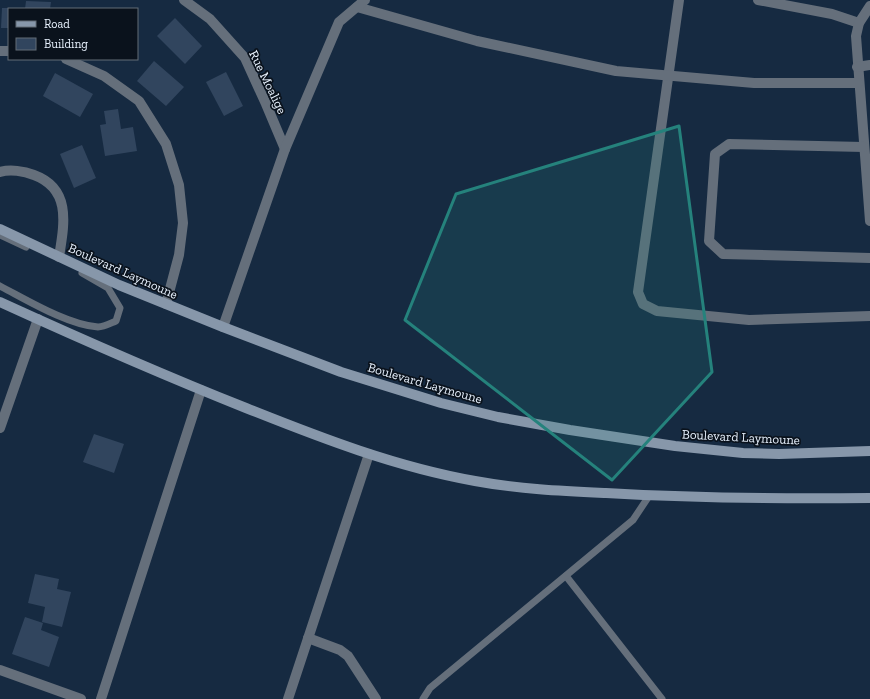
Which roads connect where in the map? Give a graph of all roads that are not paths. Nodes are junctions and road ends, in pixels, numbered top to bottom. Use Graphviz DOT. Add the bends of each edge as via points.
graph roads {
  1 [pos="184,0"];
  2 [pos="679,0"];
  3 [pos="758,0"];
  4 [pos="361,3"];
  5 [pos="870,6"];
  6 [pos="859,23"];
  7 [pos="68,60"];
  8 [pos="870,65"];
  9 [pos="857,68"];
  10 [pos="668,76"];
  11 [pos="858,83"];
  12 [pos="864,147"];
  13 [pos="285,149"];
  14 [pos="0,172"];
  15 [pos="870,221"];
  16 [pos="0,229"];
  17 [pos="0,235"];
  18 [pos="59,257"];
  19 [pos="870,258"];
  20 [pos="0,286"];
  21 [pos="0,302"];
  22 [pos="166,304"];
  23 [pos="870,316"];
  24 [pos="38,320"];
  25 [pos="223,327"];
  26 [pos="201,390"];
  27 [pos="0,428"];
  28 [pos="870,451"];
  29 [pos="370,454"];
  30 [pos="649,496"];
  31 [pos="870,498"];
  32 [pos="566,576"];
  33 [pos="308,638"];
  34 [pos="0,670"];
  35 [pos="81,699"];
  36 [pos="101,699"];
  37 [pos="288,699"];
  38 [pos="376,699"];
  39 [pos="423,699"];
  40 [pos="662,699"];
  1 -- 13 [label="street, Rue Moalige" via="210,19 245,58"];
  2 -- 10 [label="street"];
  3 -- 6 [label="street" via="832,14"];
  4 -- 10 [label="street" via="477,41 616,71"];
  4 -- 13 [label="street" via="339,22"];
  5 -- 6 [label="street"];
  6 -- 9 [label="street" via="856,36"];
  7 -- 22 [label="street" via="104,76 139,101 166,144 179,185 183,223 179,255"];
  8 -- 9 [label="street"];
  9 -- 11 [label="street"];
  10 -- 11 [label="street" via="754,83"];
  10 -- 23 [label="street" via="638,292 643,304 657,310 749,320"];
  11 -- 12 [label="street"];
  12 -- 15 [label="street"];
  12 -- 19 [label="street" via="729,144 715,154 709,241 723,254"];
  13 -- 25 [label="street"];
  14 -- 18 [label="street" via="26,172 42,178 55,188 62,202 64,218"];
  16 -- 18 [label="main road, Boulevard Laymoune"];
  17 -- 20 [label="lane" via="86,274 108,288 120,308 119,314 116,321 100,327 86,324 60,316"];
  18 -- 22 [label="main road, Boulevard Laymoune"];
  21 -- 24 [label="main road"];
  22 -- 25 [label="main road, Boulevard Laymoune"];
  24 -- 26 [label="main road"];
  24 -- 27 [label="street"];
  25 -- 28 [label="main road, Boulevard Laymoune" via="373,383 498,417 611,437 715,450 779,454"];
  26 -- 29 [label="main road"];
  26 -- 36 [label="street"];
  29 -- 30 [label="main road" via="494,485"];
  29 -- 33 [label="street"];
  30 -- 31 [label="main road"];
  30 -- 32 [label="lane" via="633,520"];
  32 -- 39 [label="lane" via="430,688"];
  32 -- 40 [label="lane"];
  33 -- 37 [label="street"];
  33 -- 38 [label="street" via="340,650 348,656"];
  34 -- 35 [label="street"];
}
